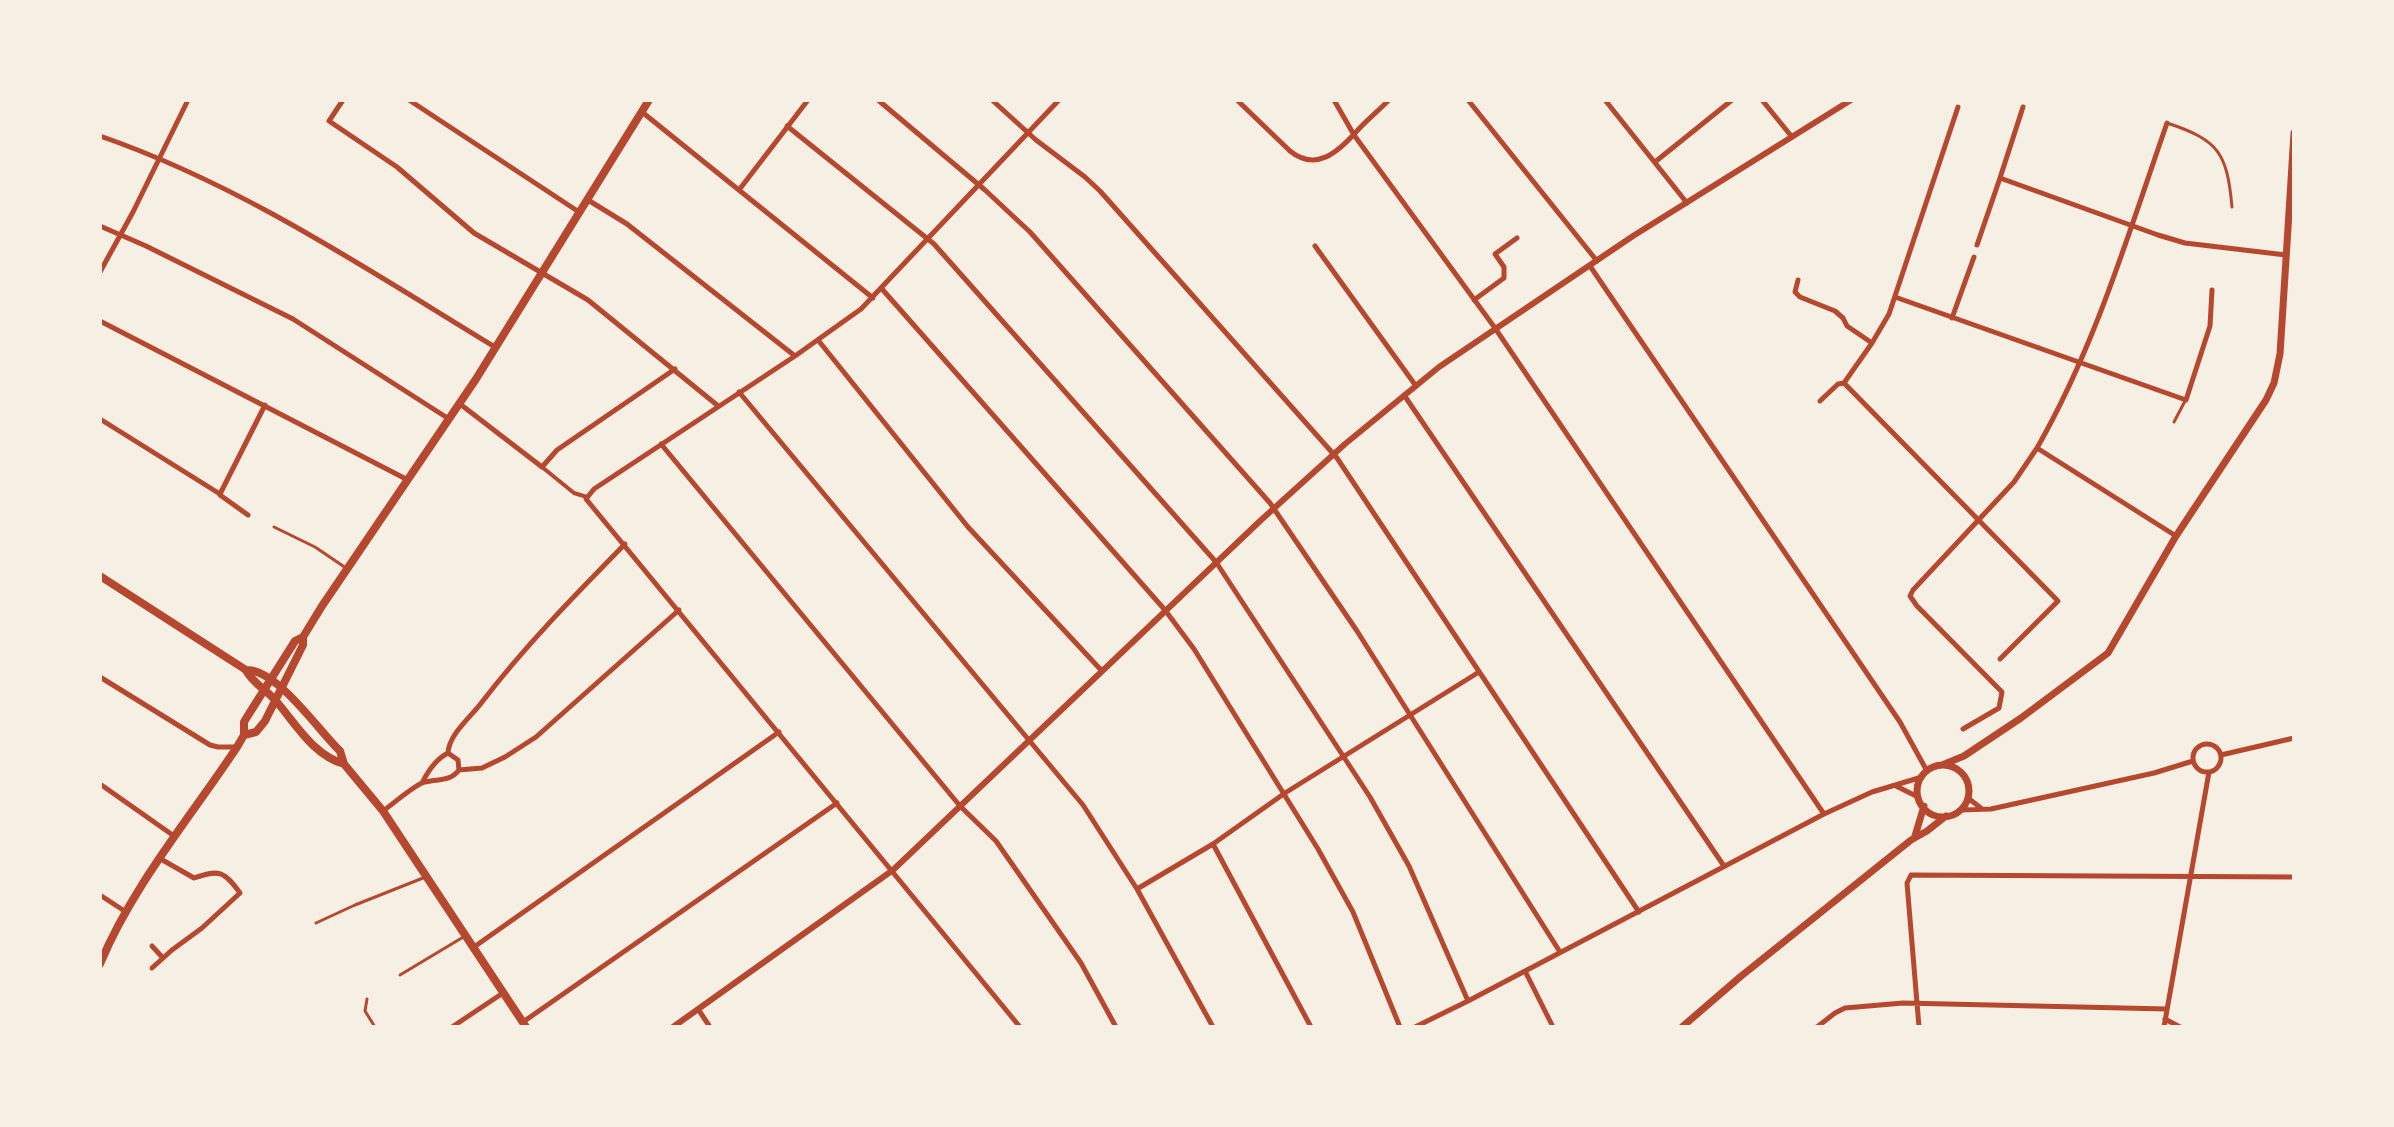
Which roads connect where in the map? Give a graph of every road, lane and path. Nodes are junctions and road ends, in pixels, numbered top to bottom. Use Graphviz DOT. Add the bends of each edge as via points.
graph roads {
  1 [pos="188,100"];
  2 [pos="343,100"];
  3 [pos="409,100"];
  4 [pos="649,100"];
  5 [pos="808,100"];
  6 [pos="878,100"];
  7 [pos="992,100"];
  8 [pos="1059,100"];
  9 [pos="1237,100"];
  10 [pos="1334,100"];
  11 [pos="1389,100"];
  12 [pos="1468,100"];
  13 [pos="1605,100"];
  14 [pos="1732,100"];
  15 [pos="1762,100"];
  16 [pos="1851,100"];
  17 [pos="1958,107"];
  18 [pos="2023,107"];
  19 [pos="642,112"];
  20 [pos="2167,123"];
  21 [pos="787,126"];
  22 [pos="1028,133"];
  23 [pos="2294,133"];
  24 [pos="1354,135"];
  25 [pos="100,136"];
  26 [pos="1792,137"];
  27 [pos="159,159"];
  28 [pos="1655,162"];
  29 [pos="2000,178"];
  30 [pos="978,185"];
  31 [pos="739,190"];
  32 [pos="588,200"];
  33 [pos="1687,203"];
  34 [pos="2232,207"];
  35 [pos="579,212"];
  36 [pos="2131,225"];
  37 [pos="100,226"];
  38 [pos="121,234"];
  39 [pos="1517,238"];
  40 [pos="929,239"];
  41 [pos="1977,245"];
  42 [pos="1315,246"];
  43 [pos="2286,255"];
  44 [pos="1974,257"];
  45 [pos="1597,261"];
  46 [pos="1590,266"];
  47 [pos="100,272"];
  48 [pos="542,273"];
  49 [pos="1798,280"];
  50 [pos="882,289"];
  51 [pos="2212,290"];
  52 [pos="1895,297"];
  53 [pos="873,298"];
  54 [pos="1474,300"];
  55 [pos="1952,318"];
  56 [pos="100,321"];
  57 [pos="1495,328"];
  58 [pos="818,340"];
  59 [pos="1872,343"];
  60 [pos="496,348"];
  61 [pos="795,356"];
  62 [pos="2080,363"];
  63 [pos="675,369"];
  64 [pos="1844,383"];
  65 [pos="1416,386"];
  66 [pos="739,392"];
  67 [pos="1404,395"];
  68 [pos="2186,400"];
  69 [pos="1820,401"];
  70 [pos="460,404"];
  71 [pos="265,405"];
  72 [pos="718,405"];
  73 [pos="100,419"];
  74 [pos="450,419"];
  75 [pos="2174,422"];
  76 [pos="661,444"];
  77 [pos="2037,448"];
  78 [pos="1334,454"];
  79 [pos="542,467"];
  80 [pos="408,480"];
  81 [pos="220,494"];
  82 [pos="587,497"];
  83 [pos="1274,508"];
  84 [pos="248,515"];
  85 [pos="1978,521"];
  86 [pos="274,527"];
  87 [pos="2176,536"];
  88 [pos="625,544"];
  89 [pos="1216,562"];
  90 [pos="346,568"];
  91 [pos="100,576"];
  92 [pos="679,610"];
  93 [pos="1165,610"];
  94 [pos="303,637"];
  95 [pos="2000,659"];
  96 [pos="246,670"];
  97 [pos="1101,670"];
  98 [pos="1479,672"];
  99 [pos="100,677"];
  100 [pos="270,679"];
  101 [pos="281,688"];
  102 [pos="264,689"];
  103 [pos="275,700"];
  104 [pos="1410,715"];
  105 [pos="1963,729"];
  106 [pos="779,732"];
  107 [pos="244,735"];
  108 [pos="2294,738"];
  109 [pos="1028,740"];
  110 [pos="237,747"];
  111 [pos="448,753"];
  112 [pos="2221,755"];
  113 [pos="1964,756"];
  114 [pos="1344,757"];
  115 [pos="2193,761"];
  116 [pos="344,764"];
  117 [pos="1942,765"];
  118 [pos="459,770"];
  119 [pos="1962,772"];
  120 [pos="2209,772"];
  121 [pos="1924,774"];
  122 [pos="422,783"];
  123 [pos="100,784"];
  124 [pos="1895,786"];
  125 [pos="1285,793"];
  126 [pos="1918,797"];
  127 [pos="1968,798"];
  128 [pos="837,803"];
  129 [pos="960,806"];
  130 [pos="1924,806"];
  131 [pos="1983,809"];
  132 [pos="1960,810"];
  133 [pos="383,811"];
  134 [pos="1824,814"];
  135 [pos="1946,816"];
  136 [pos="174,836"];
  137 [pos="1915,836"];
  138 [pos="1213,844"];
  139 [pos="159,858"];
  140 [pos="1724,866"];
  141 [pos="893,870"];
  142 [pos="2191,876"];
  143 [pos="427,877"];
  144 [pos="2294,877"];
  145 [pos="1137,889"];
  146 [pos="100,895"];
  147 [pos="126,912"];
  148 [pos="1639,912"];
  149 [pos="316,923"];
  150 [pos="466,935"];
  151 [pos="152,946"];
  152 [pos="474,947"];
  153 [pos="1560,952"];
  154 [pos="163,958"];
  155 [pos="100,964"];
  156 [pos="152,968"];
  157 [pos="1525,971"];
  158 [pos="400,975"];
  159 [pos="503,993"];
  160 [pos="367,999"];
  161 [pos="1468,1001"];
  162 [pos="1917,1003"];
  163 [pos="698,1009"];
  164 [pos="2167,1009"];
  165 [pos="2165,1019"];
  166 [pos="524,1025"];
  167 [pos="375,1027"];
  168 [pos="452,1027"];
  169 [pos="673,1027"];
  170 [pos="710,1027"];
  171 [pos="1020,1027"];
  172 [pos="1116,1027"];
  173 [pos="1213,1027"];
  174 [pos="1311,1027"];
  175 [pos="1400,1027"];
  176 [pos="1415,1027"];
  177 [pos="1553,1027"];
  178 [pos="1682,1027"];
  179 [pos="1817,1027"];
  180 [pos="1919,1027"];
  181 [pos="2164,1027"];
  182 [pos="2180,1027"];
  1 -- 27 [label="street"];
  2 -- 48 [label="street" via="329,121 397,167 474,233"];
  3 -- 35 [label="street"];
  4 -- 19 [label="main road"];
  5 -- 21 [label="street"];
  6 -- 30 [label="street"];
  7 -- 22 [label="street"];
  8 -- 22 [label="street"];
  9 -- 24 [label="street" via="1304,159 1327,158"];
  10 -- 24 [label="street"];
  11 -- 24 [label="street"];
  12 -- 45 [label="street"];
  13 -- 28 [label="street"];
  14 -- 28 [label="street"];
  15 -- 26 [label="street"];
  16 -- 26 [label="street"];
  17 -- 52 [label="street"];
  18 -- 29 [label="street"];
  19 -- 31 [label="street"];
  19 -- 32 [label="main road"];
  20 -- 34 [label="lane" via="2208,140 2229,175"];
  20 -- 36 [label="street"];
  21 -- 31 [label="street"];
  21 -- 40 [label="street"];
  22 -- 30 [label="street"];
  22 -- 78 [label="street" via="1109,201"];
  23 -- 43 [label="main road"];
  24 -- 54 [label="street"];
  25 -- 27 [label="street"];
  26 -- 33 [label="street"];
  27 -- 38 [label="street"];
  27 -- 60 [label="street" via="298,228"];
  28 -- 33 [label="street"];
  29 -- 36 [label="street"];
  29 -- 41 [label="street"];
  30 -- 40 [label="street"];
  30 -- 83 [label="street" via="1030,232"];
  31 -- 53 [label="street"];
  32 -- 35 [label="main road"];
  32 -- 61 [label="street" via="627,224"];
  33 -- 45 [label="street"];
  35 -- 48 [label="main road"];
  36 -- 43 [label="street" via="2185,243"];
  36 -- 62 [label="street"];
  37 -- 38 [label="street"];
  38 -- 47 [label="street"];
  38 -- 74 [label="street" via="293,319"];
  39 -- 54 [label="street" via="1495,254 1504,278"];
  40 -- 50 [label="street"];
  40 -- 89 [label="street"];
  42 -- 65 [label="street"];
  43 -- 87 [label="main road" via="2274,383"];
  44 -- 55 [label="street"];
  45 -- 46 [label="street"];
  46 -- 57 [label="street"];
  46 -- 121 [label="street" via="1893,710"];
  48 -- 60 [label="main road"];
  48 -- 63 [label="street" via="588,300"];
  49 -- 59 [label="street" via="1795,292 1800,297 1835,311"];
  50 -- 53 [label="street"];
  50 -- 93 [label="street"];
  51 -- 68 [label="street" via="2210,326"];
  52 -- 55 [label="street"];
  52 -- 59 [label="street"];
  53 -- 58 [label="street"];
  54 -- 57 [label="street"];
  55 -- 62 [label="street"];
  56 -- 71 [label="street"];
  57 -- 65 [label="street"];
  57 -- 134 [label="street"];
  58 -- 61 [label="street"];
  58 -- 97 [label="street" via="968,527"];
  59 -- 64 [label="street"];
  60 -- 70 [label="main road"];
  61 -- 66 [label="street"];
  62 -- 68 [label="street"];
  62 -- 77 [label="street"];
  63 -- 72 [label="street"];
  63 -- 79 [label="street" via="557,450"];
  64 -- 69 [label="street"];
  64 -- 85 [label="street"];
  65 -- 67 [label="street"];
  66 -- 72 [label="street"];
  66 -- 109 [label="street"];
  67 -- 78 [label="street"];
  67 -- 140 [label="street"];
  68 -- 75 [label="lane"];
  70 -- 74 [label="main road"];
  70 -- 79 [label="street"];
  71 -- 80 [label="street"];
  71 -- 81 [label="street"];
  72 -- 76 [label="street"];
  73 -- 81 [label="street"];
  74 -- 80 [label="main road"];
  76 -- 82 [label="street"];
  76 -- 129 [label="street"];
  77 -- 85 [label="street"];
  77 -- 87 [label="street"];
  78 -- 83 [label="street"];
  78 -- 98 [label="street"];
  79 -- 82 [label="street"];
  80 -- 90 [label="main road"];
  81 -- 84 [label="street"];
  82 -- 88 [label="street"];
  83 -- 89 [label="street"];
  83 -- 104 [label="street"];
  85 -- 95 [label="street" via="2058,601"];
  85 -- 105 [label="street" via="1910,596 2002,692 1999,708"];
  86 -- 90 [label="lane"];
  87 -- 113 [label="main road" via="2108,653"];
  88 -- 92 [label="street"];
  88 -- 111 [label="street" via="492,688 452,739"];
  89 -- 93 [label="street"];
  89 -- 114 [label="street"];
  90 -- 94 [label="main road"];
  91 -- 96 [label="main road"];
  92 -- 106 [label="street"];
  92 -- 118 [label="street" via="536,737 482,768"];
  93 -- 97 [label="street"];
  93 -- 125 [label="street"];
  94 -- 100 [label="main road"];
  94 -- 101 [label="main road"];
  96 -- 100 [label="main road"];
  96 -- 102 [label="main road"];
  97 -- 109 [label="street"];
  98 -- 104 [label="street"];
  98 -- 148 [label="street"];
  99 -- 110 [label="street" via="210,745"];
  100 -- 101 [label="main road"];
  100 -- 102 [label="main road"];
  101 -- 103 [label="main road"];
  101 -- 116 [label="main road" via="340,751"];
  102 -- 103 [label="main road"];
  102 -- 107 [label="main road" via="244,722"];
  103 -- 107 [label="main road" via="256,732"];
  103 -- 116 [label="main road" via="318,750"];
  104 -- 114 [label="street"];
  104 -- 153 [label="street"];
  106 -- 128 [label="street"];
  106 -- 152 [label="street"];
  107 -- 110 [label="main road"];
  108 -- 112 [label="street"];
  109 -- 129 [label="street"];
  109 -- 145 [label="street" via="1083,805"];
  110 -- 136 [label="main road"];
  111 -- 118 [label="street" via="458,760"];
  111 -- 122 [label="street"];
  112 -- 115 [label="street" via="2218,747 2206,744 2194,752"];
  112 -- 120 [label="street" via="2219,765"];
  113 -- 117 [label="main road"];
  113 -- 119 [label="main road"];
  114 -- 125 [label="street"];
  114 -- 161 [label="street" via="1409,866"];
  115 -- 120 [label="street" via="2197,769"];
  115 -- 131 [label="street"];
  116 -- 133 [label="main road"];
  117 -- 119 [label="main road"];
  117 -- 121 [label="main road"];
  118 -- 122 [label="street" via="441,781"];
  119 -- 127 [label="main road"];
  120 -- 142 [label="street"];
  121 -- 124 [label="street"];
  121 -- 126 [label="main road"];
  122 -- 133 [label="street"];
  123 -- 136 [label="street"];
  124 -- 126 [label="street"];
  124 -- 134 [label="street"];
  125 -- 138 [label="street"];
  125 -- 175 [label="street" via="1353,912"];
  126 -- 130 [label="main road"];
  127 -- 131 [label="street"];
  127 -- 132 [label="main road"];
  128 -- 141 [label="street"];
  128 -- 166 [label="street"];
  129 -- 141 [label="street"];
  129 -- 172 [label="street" via="996,841 1081,963"];
  130 -- 135 [label="main road"];
  130 -- 137 [label="main road"];
  131 -- 132 [label="street"];
  132 -- 135 [label="main road"];
  133 -- 143 [label="main road"];
  134 -- 140 [label="street"];
  135 -- 137 [label="main road"];
  136 -- 139 [label="main road"];
  137 -- 178 [label="main road"];
  138 -- 145 [label="street"];
  138 -- 174 [label="street"];
  139 -- 147 [label="main road"];
  139 -- 154 [label="street" via="194,878 222,873 240,893"];
  140 -- 148 [label="street"];
  141 -- 163 [label="street"];
  141 -- 171 [label="street"];
  142 -- 144 [label="street"];
  142 -- 162 [label="street" via="1915,873 1908,878"];
  142 -- 164 [label="street"];
  143 -- 149 [label="lane"];
  143 -- 150 [label="main road"];
  145 -- 173 [label="street"];
  146 -- 147 [label="street"];
  147 -- 155 [label="main road"];
  148 -- 153 [label="street"];
  150 -- 152 [label="main road"];
  150 -- 158 [label="lane"];
  151 -- 154 [label="street"];
  152 -- 159 [label="main road"];
  153 -- 157 [label="street"];
  154 -- 156 [label="street"];
  157 -- 161 [label="street"];
  157 -- 177 [label="street"];
  159 -- 166 [label="main road"];
  159 -- 168 [label="street"];
  160 -- 167 [label="lane" via="365,1011"];
  161 -- 176 [label="street"];
  162 -- 164 [label="street"];
  162 -- 179 [label="street" via="1845,1008"];
  162 -- 180 [label="street"];
  163 -- 169 [label="street"];
  163 -- 170 [label="street"];
  164 -- 165 [label="street"];
  165 -- 181 [label="street"];
  165 -- 182 [label="street"];
}
